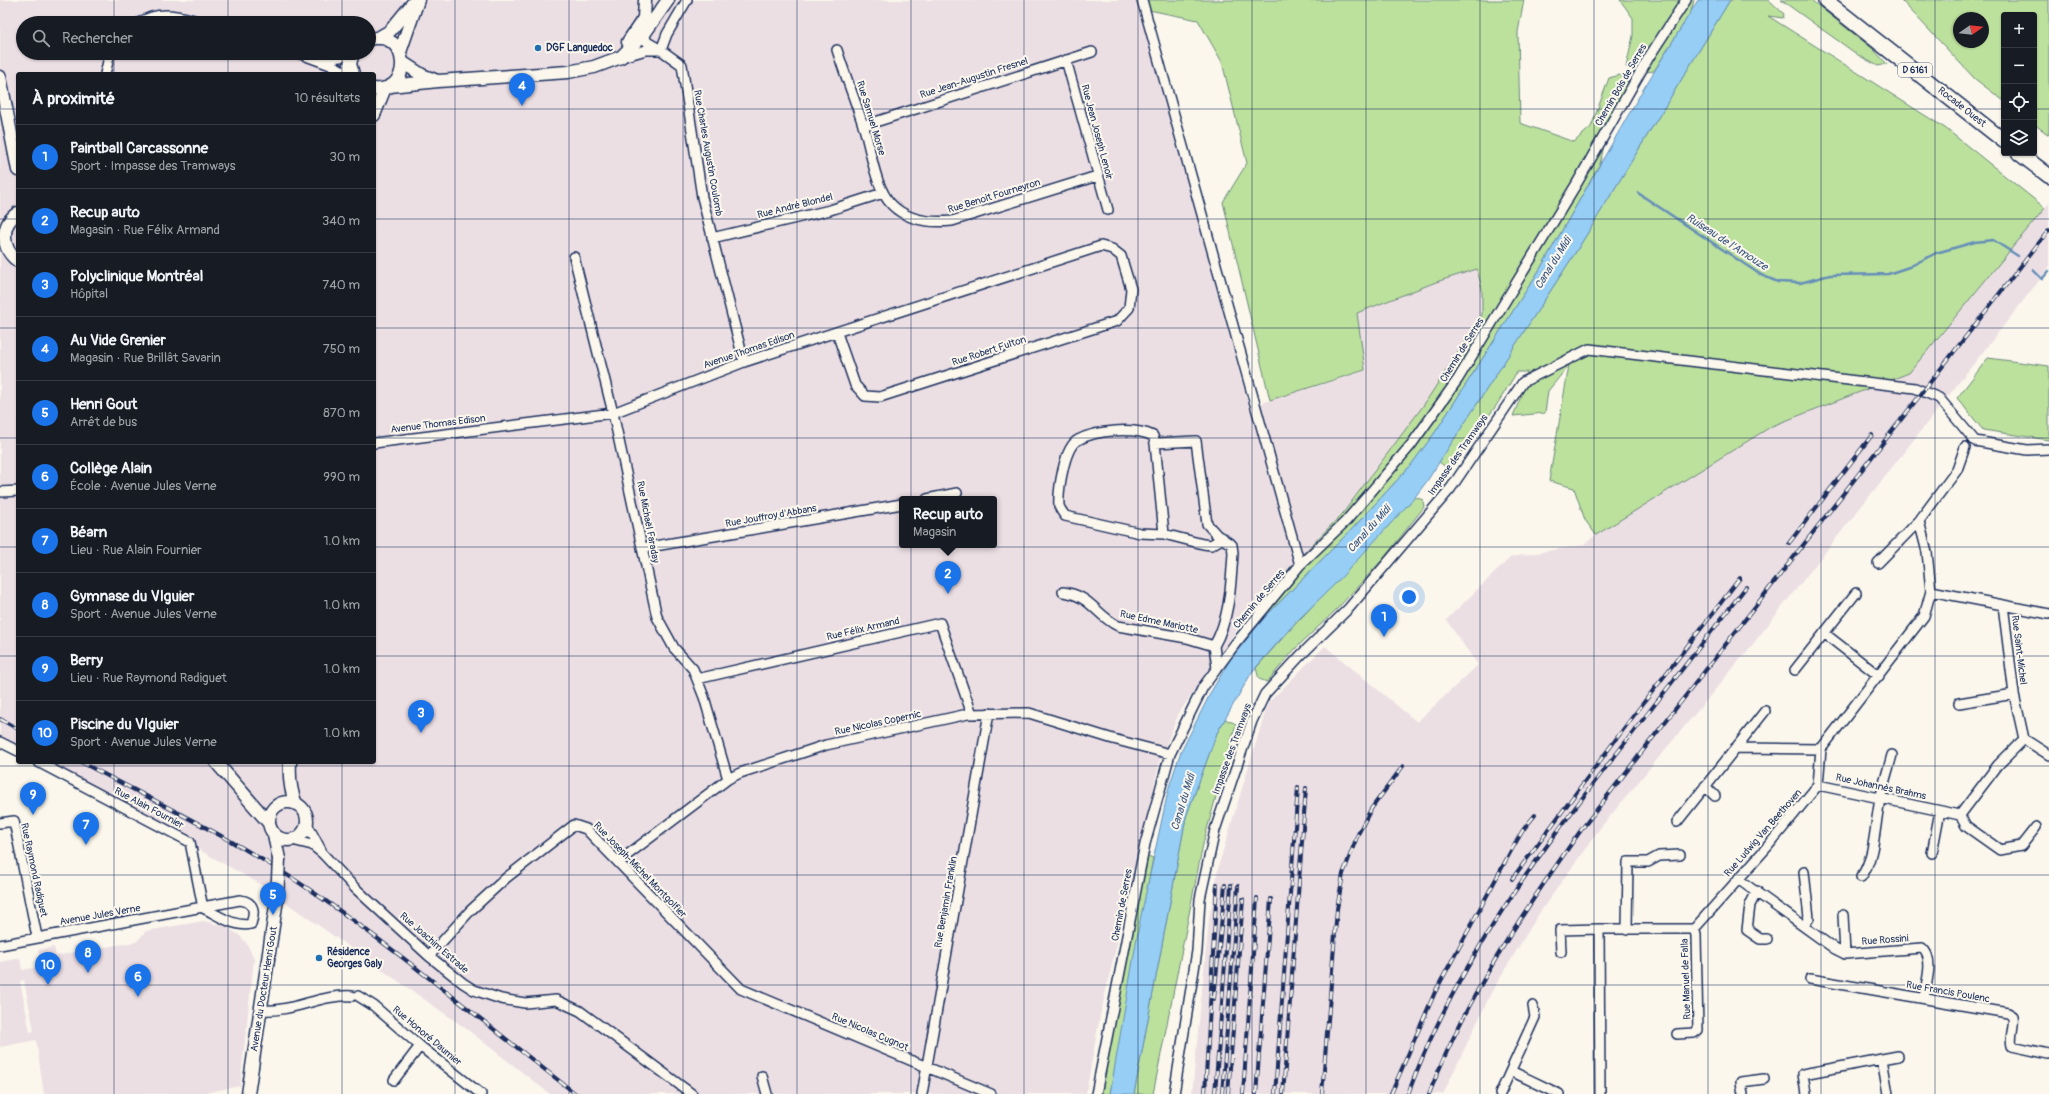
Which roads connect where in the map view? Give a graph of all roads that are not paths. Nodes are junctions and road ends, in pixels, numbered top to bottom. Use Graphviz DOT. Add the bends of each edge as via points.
graph roads {
  1 [pos="414,0"];
  2 [pos="418,0"];
  3 [pos="645,0"];
  4 [pos="668,0"];
  5 [pos="687,0"];
  6 [pos="1142,0"];
  7 [pos="1686,0"];
  8 [pos="1825,0"];
  9 [pos="160,16"];
  10 [pos="182,16"];
  11 [pos="644,34"];
  12 [pos="376,37"];
  13 [pos="376,39"];
  14 [pos="661,50"];
  15 [pos="837,50"];
  16 [pos="1092,52"];
  17 [pos="401,57"];
  18 [pos="622,57"];
  19 [pos="108,60"];
  20 [pos="317,60"];
  21 [pos="351,60"];
  22 [pos="1066,60"];
  23 [pos="605,63"];
  24 [pos="105,72"];
  25 [pos="344,72"];
  26 [pos="352,72"];
  27 [pos="0,77"];
  28 [pos="438,81"];
  29 [pos="383,88"];
  30 [pos="376,108"];
  31 [pos="863,126"];
  32 [pos="2001,139"];
  33 [pos="2024,156"];
  34 [pos="16,160"];
  35 [pos="1097,176"];
  36 [pos="2049,176"];
  37 [pos="1577,183"];
  38 [pos="883,193"];
  39 [pos="1108,210"];
  40 [pos="12,216"];
  41 [pos="712,238"];
  42 [pos="4,249"];
  43 [pos="1121,256"];
  44 [pos="574,257"];
  45 [pos="16,259"];
  46 [pos="838,333"];
  47 [pos="744,362"];
  48 [pos="613,412"];
  49 [pos="376,443"];
  50 [pos="1155,443"];
  51 [pos="1965,447"];
  52 [pos="2049,449"];
  53 [pos="16,491"];
  54 [pos="0,492"];
  55 [pos="958,493"];
  56 [pos="942,496"];
  57 [pos="899,505"];
  58 [pos="1919,521"];
  59 [pos="1164,534"];
  60 [pos="1222,538"];
  61 [pos="643,548"];
  62 [pos="1878,563"];
  63 [pos="1300,565"];
  64 [pos="1931,591"];
  65 [pos="1064,592"];
  66 [pos="1856,594"];
  67 [pos="2003,605"];
  68 [pos="2049,614"];
  69 [pos="1824,633"];
  70 [pos="1214,646"];
  71 [pos="1217,668"];
  72 [pos="1796,670"];
  73 [pos="1879,676"];
  74 [pos="697,679"];
  75 [pos="2014,694"];
  76 [pos="1958,703"];
  77 [pos="1764,711"];
  78 [pos="989,713"];
  79 [pos="972,714"];
  80 [pos="2024,739"];
  81 [pos="0,742"];
  82 [pos="1735,748"];
  83 [pos="1821,748"];
  84 [pos="16,751"];
  85 [pos="1170,754"];
  86 [pos="1892,755"];
  87 [pos="2049,755"];
  88 [pos="42,764"];
  89 [pos="218,764"];
  90 [pos="290,764"];
  91 [pos="728,779"];
  92 [pos="1818,785"];
  93 [pos="1705,786"];
  94 [pos="1715,796"];
  95 [pos="1880,798"];
  96 [pos="296,804"];
  97 [pos="1940,811"];
  98 [pos="1960,814"];
  99 [pos="1677,822"];
  100 [pos="0,823"];
  101 [pos="269,823"];
  102 [pos="307,824"];
  103 [pos="2036,827"];
  104 [pos="274,835"];
  105 [pos="290,840"];
  106 [pos="322,853"];
  107 [pos="1932,853"];
  108 [pos="1680,855"];
  109 [pos="279,859"];
  110 [pos="618,862"];
  111 [pos="1804,872"];
  112 [pos="1861,877"];
  113 [pos="1738,879"];
  114 [pos="1757,891"];
  115 [pos="203,908"];
  116 [pos="1843,915"];
  117 [pos="1804,926"];
  118 [pos="1694,929"];
  119 [pos="1599,930"];
  120 [pos="1627,930"];
  121 [pos="37,937"];
  122 [pos="1767,939"];
  123 [pos="0,945"];
  124 [pos="1561,952"];
  125 [pos="1845,954"];
  126 [pos="429,956"];
  127 [pos="1810,979"];
  128 [pos="741,989"];
  129 [pos="1924,998"];
  130 [pos="1533,1006"];
  131 [pos="260,1010"];
  132 [pos="1677,1034"];
  133 [pos="420,1046"];
  134 [pos="2049,1054"];
  135 [pos="1898,1056"];
  136 [pos="1882,1059"];
  137 [pos="927,1068"];
  138 [pos="1511,1070"];
  139 [pos="762,1076"];
  140 [pos="1764,1079"];
  141 [pos="394,1080"];
  142 [pos="1600,1092"];
  143 [pos="248,1094"];
  144 [pos="480,1094"];
  145 [pos="692,1094"];
  146 [pos="767,1094"];
  147 [pos="922,1094"];
  148 [pos="991,1094"];
  149 [pos="1096,1094"];
  150 [pos="1174,1094"];
  151 [pos="1500,1094"];
  152 [pos="1559,1094"];
  153 [pos="1743,1094"];
  154 [pos="1806,1094"];
  155 [pos="1888,1094"];
  1 -- 12 [label="main road" via="390,31"];
  2 -- 17 [label="main road"];
  3 -- 23 [label="main road" via="644,18 638,30 625,46"];
  4 -- 11 [label="main road"];
  5 -- 14 [label="street" via="666,34"];
  6 -- 63 [label="street"];
  7 -- 37 [label="street, Chemin Bois de Serres" via="1649,57"];
  8 -- 32 [label="main road, Rocade Ouest / D 6161"];
  9 -- 10 [label="street"];
  11 -- 14 [label="street, Rue Charles Augustin Coulomb" via="647,42"];
  11 -- 18 [label="main road"];
  13 -- 17 [label="main road" via="391,42"];
  14 -- 18 [label="street" via="646,50"];
  14 -- 41 [label="street, Rue Charles Augustin Coulomb" via="682,65 702,198"];
  15 -- 31 [label="street, Rue Samuel Morse"];
  16 -- 22 [label="street, Rue Jean-Augustin Fresnel"];
  17 -- 28 [label="main road" via="422,75"];
  17 -- 29 [label="main road" via="400,76"];
  18 -- 23 [label="main road"];
  19 -- 24 [label="street"];
  20 -- 25 [label="street"];
  21 -- 26 [label="main road"];
  22 -- 31 [label="street, Rue Jean-Augustin Fresnel"];
  22 -- 35 [label="street, Rue Jean Joseph Lenoir"];
  23 -- 28 [label="main road" via="568,72"];
  27 -- 34 [label="main road"];
  28 -- 29 [label="main road"];
  29 -- 30 [label="main road"];
  31 -- 38 [label="street, Rue Samuel Morse"];
  33 -- 36 [label="main road"];
  35 -- 38 [label="street, Rue Benoit Fourneyron" via="952,221 934,223 909,217 892,205"];
  35 -- 39 [label="street, Rue Jean Joseph Lenoir"];
  37 -- 63 [label="street, Chemin de Serres" via="1458,379 1411,444 1346,521"];
  38 -- 41 [label="street, Rue André Blondel" via="830,210"];
  40 -- 42 [label="main road" via="4,236"];
  41 -- 47 [label="street, Rue Charles Augustin Coulomb"];
  42 -- 45 [label="main road"];
  43 -- 46 [label="street, Avenue Thomas Edison" via="1112,249 1100,246"];
  43 -- 46 [label="street, Rue Robert Fulton" via="1132,289 1129,308 1117,321 880,397 865,396 855,386"];
  44 -- 48 [label="street, Rue Michaël Faraday"];
  46 -- 47 [label="street, Avenue Thomas Edison"];
  47 -- 48 [label="street, Avenue Thomas Edison"];
  48 -- 49 [label="street, Avenue Thomas Edison"];
  48 -- 61 [label="street, Rue Michaël Faraday"];
  50 -- 59 [label="street"];
  50 -- 59 [label="street" via="1153,436 1146,432 1115,431 1077,440 1069,450 1061,477 1059,507 1065,516 1073,520 1140,533"];
  50 -- 60 [label="street" via="1196,441 1207,524"];
  51 -- 58 [label="street" via="1958,470"];
  52 -- 150 [label="street, Impasse des Tramways" via="2027,450 1975,441 1939,398 1914,388 1588,349 1523,382 1451,488 1349,608 1265,694 1252,721 1215,830 1200,899 1197,951"];
  53 -- 54 [label="street"];
  55 -- 56 [label="street"];
  57 -- 61 [label="street, Rue Jouffroy d'Abbans"];
  58 -- 62 [label="street"];
  58 -- 64 [label="street" via="1927,552"];
  59 -- 60 [label="street" via="1211,545"];
  60 -- 70 [label="street" via="1232,545 1233,552 1229,599 1221,634"];
  61 -- 74 [label="street, Rue Michaël Faraday" via="657,618 674,648 693,669"];
  63 -- 71 [label="street, Chemin de Serres"];
  64 -- 67 [label="street, Rue Saint-Michel"];
  64 -- 73 [label="street" via="1924,616"];
  65 -- 70 [label="street, Rue Edme Mariotte" via="1075,593 1084,598 1118,626 1187,638"];
  66 -- 69 [label="street"];
  67 -- 68 [label="street"];
  67 -- 75 [label="street, Rue Saint-Michel"];
  69 -- 72 [label="street"];
  69 -- 73 [label="street"];
  70 -- 71 [label="street"];
  71 -- 85 [label="street, Chemin de Serres" via="1203,687"];
  73 -- 83 [label="street"];
  74 -- 79 [label="street, Rue Félix Armand" via="940,623"];
  74 -- 91 [label="street, Rue Michaël Faraday"];
  75 -- 76 [label="street"];
  75 -- 80 [label="street, Rue Saint-Michel"];
  77 -- 82 [label="street"];
  78 -- 79 [label="street, Rue Nicolas Copernic"];
  78 -- 85 [label="street, Rue Nicolas Copernic" via="1029,713"];
  78 -- 137 [label="street, Rue Benjamin Franklin"];
  79 -- 91 [label="street, Rue Nicolas Copernic" via="826,745"];
  80 -- 87 [label="street"];
  80 -- 98 [label="street" via="1998,765"];
  81 -- 84 [label="street"];
  82 -- 83 [label="street"];
  82 -- 93 [label="street"];
  83 -- 92 [label="street"];
  85 -- 149 [label="street, Chemin de Serres" via="1145,844"];
  86 -- 95 [label="street"];
  88 -- 115 [label="street, Rue Alain Fournier" via="190,842"];
  89 -- 101 [label="main road"];
  90 -- 96 [label="main road" via="291,793"];
  91 -- 110 [label="street, Rue Nicolas Copernic"];
  92 -- 95 [label="street, Rue Johannès Brahms"];
  92 -- 113 [label="street, Rue Ludwig Van Beethoven"];
  93 -- 94 [label="street"];
  93 -- 99 [label="street"];
  95 -- 97 [label="street, Rue Johannès Brahms"];
  95 -- 112 [label="street" via="1870,856"];
  96 -- 101 [label="main road" via="285,802 275,807"];
  96 -- 102 [label="main road" via="303,810"];
  97 -- 98 [label="street, Rue Johannès Brahms"];
  97 -- 107 [label="street"];
  98 -- 103 [label="street" via="1966,826 2000,850 2021,846"];
  100 -- 121 [label="street, Rue Raymond Radiguet" via="14,821"];
  101 -- 104 [label="main road"];
  102 -- 105 [label="main road" via="302,834"];
  102 -- 106 [label="street, Rue Joachim Estrade"];
  104 -- 105 [label="main road"];
  104 -- 109 [label="main road"];
  105 -- 106 [label="street, Rue Joachim Estrade" via="312,845"];
  105 -- 109 [label="main road"];
  106 -- 126 [label="street, Rue Joachim Estrade" via="355,888"];
  108 -- 120 [label="street" via="1659,856 1648,862 1628,862"];
  109 -- 131 [label="main road, Avenue du Docteur Henri Gout, bridge" via="277,898"];
  110 -- 126 [label="street, Rue Joseph-Michel Montgolfier" via="586,829 574,824 470,910"];
  110 -- 128 [label="street, Rue Joseph-Michel Montgolfier"];
  111 -- 117 [label="street" via="1809,918"];
  113 -- 114 [label="street"];
  113 -- 118 [label="street, Rue Ludwig Van Beethoven"];
  114 -- 117 [label="street"];
  114 -- 122 [label="street" via="1750,905 1747,930 1760,939"];
  115 -- 115 [label="street, Avenue Jules Verne" via="236,925 244,926 251,924 254,914 252,905 248,901 240,900"];
  115 -- 121 [label="street, Avenue Jules Verne"];
  116 -- 125 [label="street"];
  117 -- 125 [label="street"];
  118 -- 120 [label="street"];
  118 -- 132 [label="street, Rue Manuel de Falla" via="1698,1030 1694,1033"];
  119 -- 120 [label="street"];
  119 -- 124 [label="street" via="1560,930"];
  119 -- 142 [label="street"];
  121 -- 123 [label="street, Avenue Jules Verne"];
  125 -- 129 [label="street, Rue Rossini" via="1922,948 1927,952 1929,959"];
  126 -- 145 [label="street, Rue Joachim Estrade" via="474,990 501,1000 525,1003 556,1000 567,1003"];
  127 -- 129 [label="street, Rue Francis Poulenc"];
  128 -- 137 [label="street, Rue Nicolas Cugnot"];
  129 -- 134 [label="street, Rue Francis Poulenc" via="2008,1013 2014,1020 2010,1041 2012,1046"];
  130 -- 138 [label="street" via="1535,1018"];
  131 -- 133 [label="street, Rue Honoré Daumier" via="282,1010 337,995 355,996 374,1006"];
  131 -- 143 [label="main road, Avenue du Docteur Henri Gout"];
  133 -- 141 [label="street"];
  133 -- 144 [label="street, Rue Honoré Daumier"];
  135 -- 136 [label="street"];
  136 -- 154 [label="street" via="1803,1074"];
  136 -- 155 [label="street"];
  137 -- 147 [label="street, Rue Benjamin Franklin"];
  137 -- 148 [label="street, Rue Nicolas Cugnot"];
  138 -- 151 [label="street"];
  138 -- 152 [label="street"];
  139 -- 146 [label="street"];
  140 -- 153 [label="street" via="1741,1082"];
}
